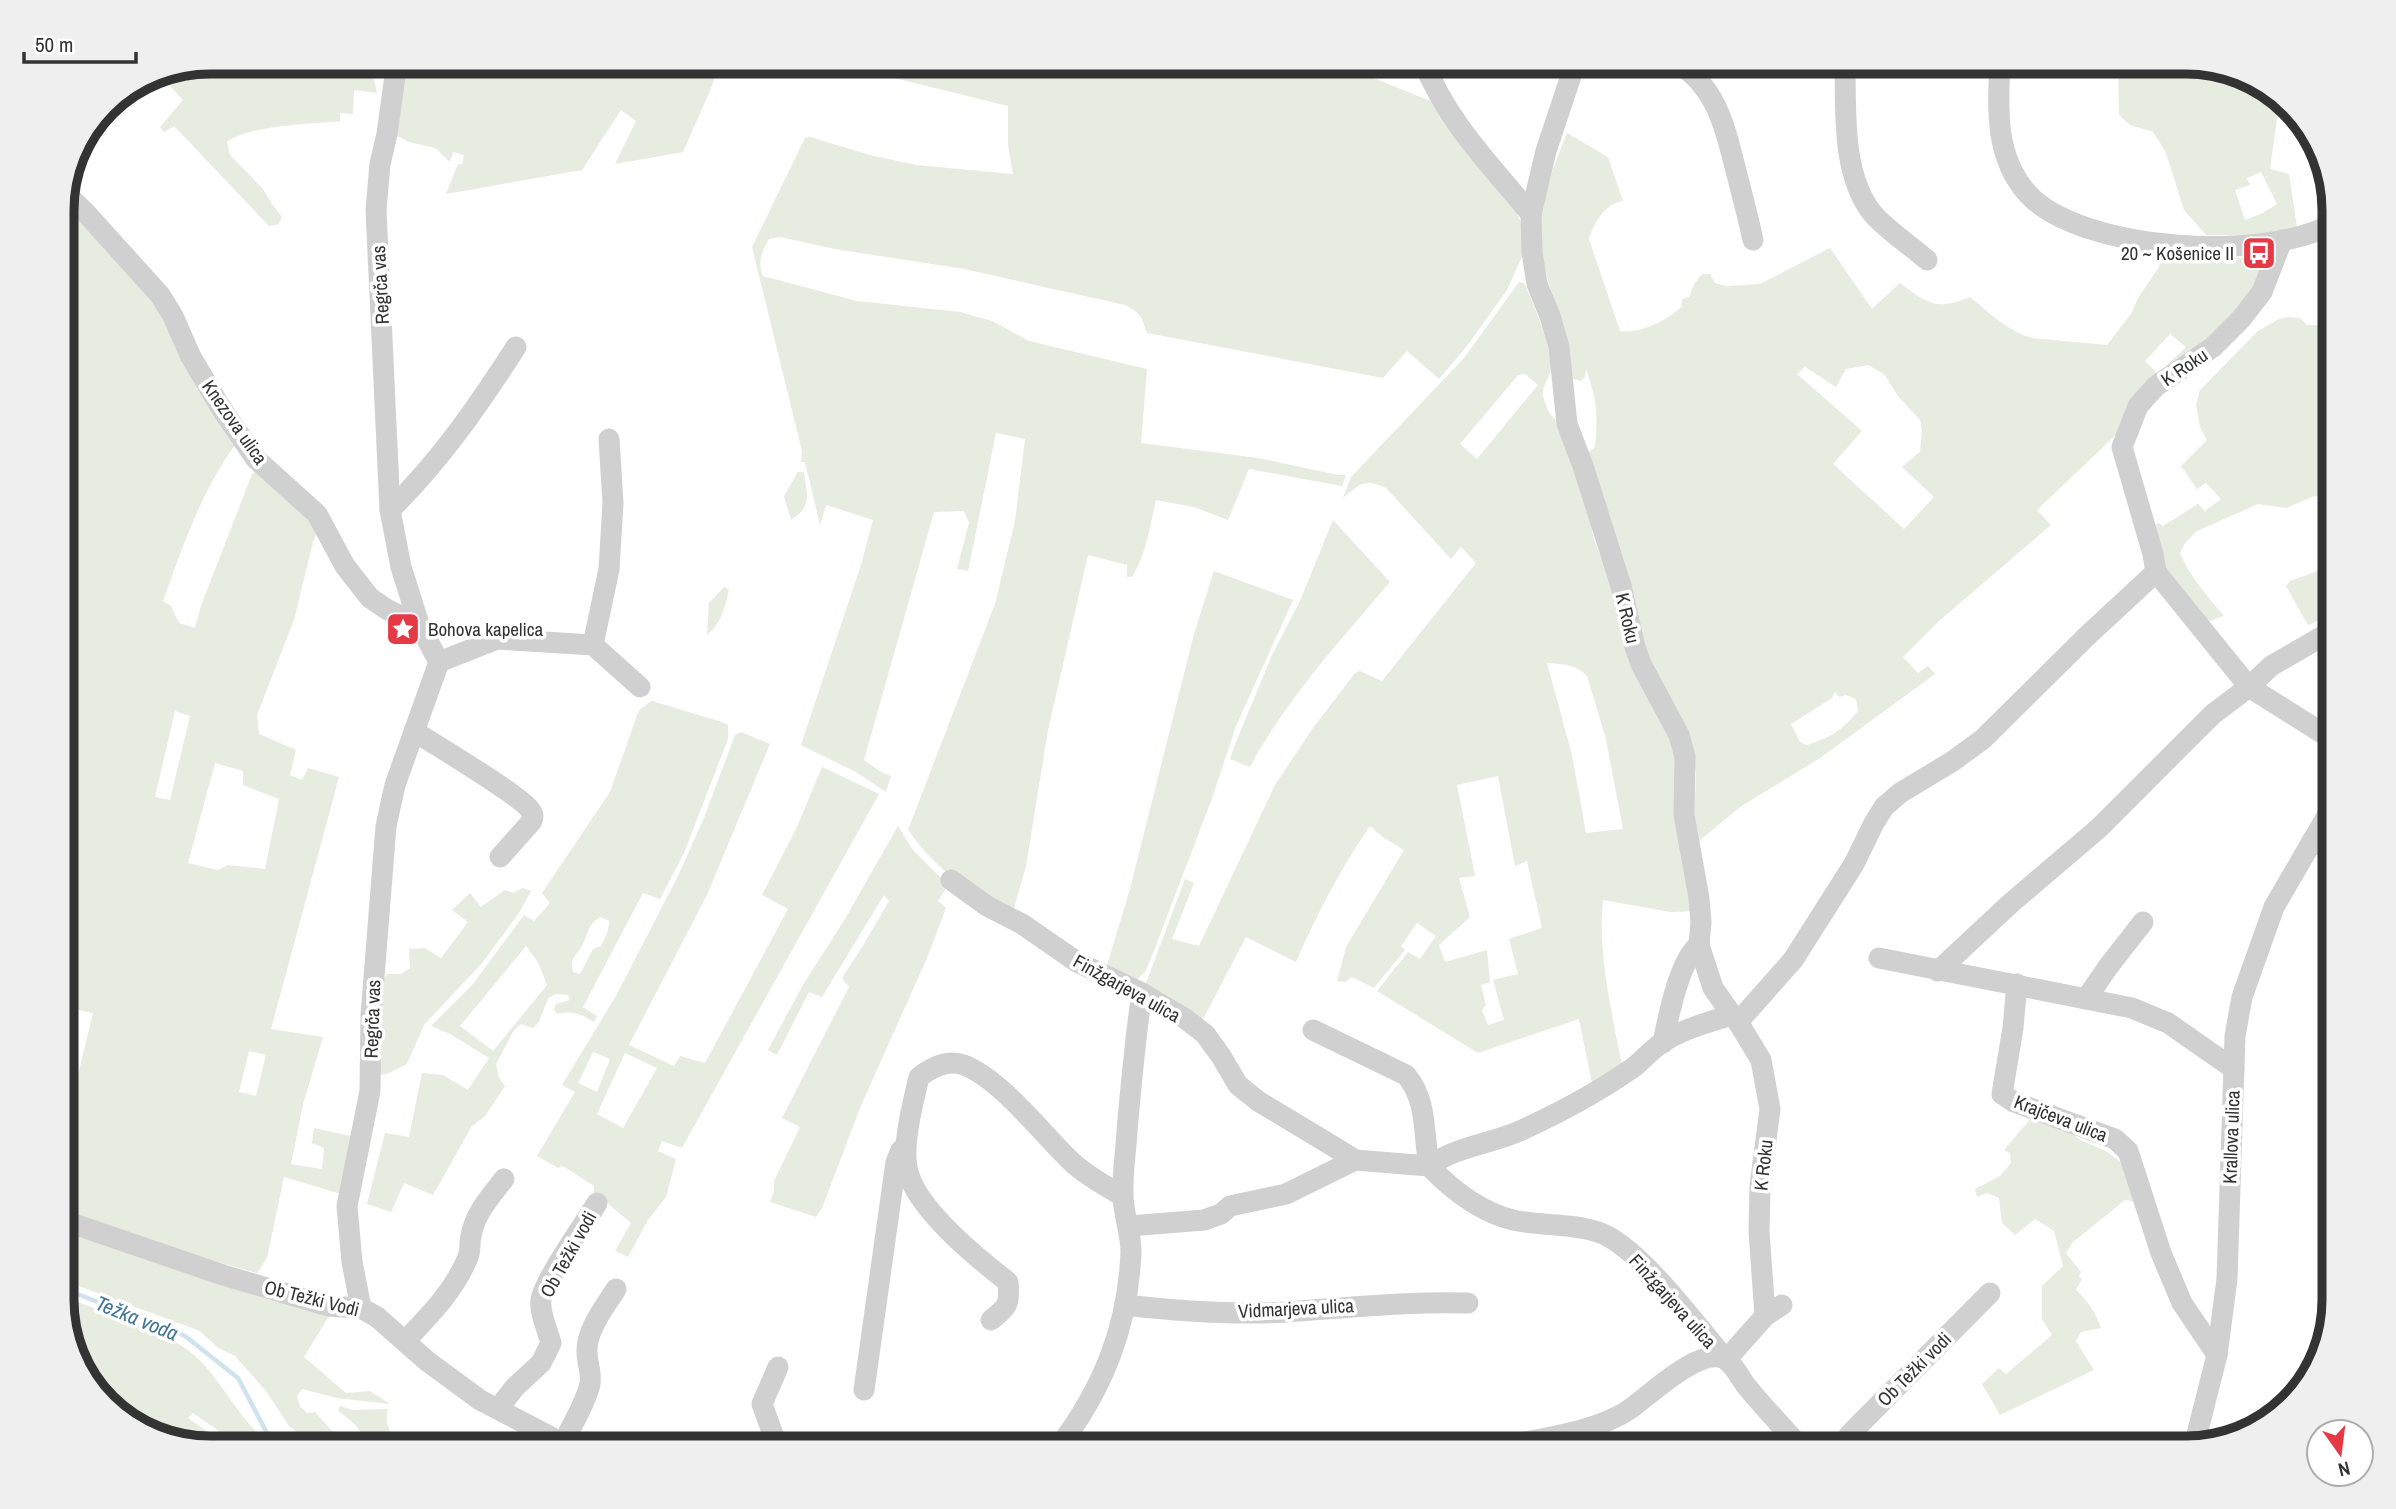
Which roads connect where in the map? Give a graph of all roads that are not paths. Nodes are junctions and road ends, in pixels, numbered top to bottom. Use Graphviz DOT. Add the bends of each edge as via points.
graph roads {
  1 [pos="396,74"];
  2 [pos="1429,74"];
  3 [pos="1572,74"];
  4 [pos="1691,74"];
  5 [pos="1845,74"];
  6 [pos="2000,74"];
  7 [pos="74,200"];
  8 [pos="1531,214"];
  9 [pos="2322,228"];
  10 [pos="1753,240"];
  11 [pos="2282,240"];
  12 [pos="1927,260"];
  13 [pos="516,347"];
  14 [pos="609,439"];
  15 [pos="390,510"];
  16 [pos="2156,572"];
  17 [pos="419,624"];
  18 [pos="2322,637"];
  19 [pos="593,645"];
  20 [pos="439,662"];
  21 [pos="640,687"];
  22 [pos="2249,687"];
  23 [pos="414,731"];
  24 [pos="2322,733"];
  25 [pos="2322,824"];
  26 [pos="2312,841"];
  27 [pos="2322,846"];
  28 [pos="500,857"];
  29 [pos="951,880"];
  30 [pos="2143,922"];
  31 [pos="1699,945"];
  32 [pos="1879,958"];
  33 [pos="1938,971"];
  34 [pos="2017,984"];
  35 [pos="1142,993"];
  36 [pos="2086,999"];
  37 [pos="1735,1018"];
  38 [pos="1313,1030"];
  39 [pos="1662,1042"];
  40 [pos="2234,1069"];
  41 [pos="907,1135"];
  42 [pos="1355,1160"];
  43 [pos="1429,1166"];
  44 [pos="503,1179"];
  45 [pos="1122,1196"];
  46 [pos="597,1203"];
  47 [pos="74,1224"];
  48 [pos="1129,1226"];
  49 [pos="616,1289"];
  50 [pos="1990,1293"];
  51 [pos="1468,1303"];
  52 [pos="1125,1305"];
  53 [pos="361,1308"];
  54 [pos="991,1321"];
  55 [pos="405,1341"];
  56 [pos="2217,1355"];
  57 [pos="1726,1360"];
  58 [pos="778,1367"];
  59 [pos="864,1390"];
  60 [pos="498,1409"];
  61 [pos="2197,1435"];
  62 [pos="549,1436"];
  63 [pos="572,1436"];
  64 [pos="774,1436"];
  65 [pos="1067,1436"];
  66 [pos="1557,1436"];
  67 [pos="1790,1436"];
  68 [pos="1849,1436"];
  1 -- 15 [label="street, Regrča vas" via="376,210"];
  2 -- 8 [label="street" via="1461,132"];
  3 -- 8 [label="street, K Roku"];
  4 -- 10 [label="street" via="1707,90 1723,119"];
  5 -- 12 [label="street" via="1854,178 1873,213"];
  6 -- 11 [label="street" via="1998,121 2009,166 2027,193 2056,215 2086,228 2141,241 2204,247"];
  7 -- 17 [label="street, Knezova ulica" via="160,295 221,408 256,459 317,514 345,566 370,598"];
  8 -- 31 [label="street, K Roku" via="1537,284 1559,347 1567,424 1621,586 1637,655 1679,735 1685,757 1684,815 1699,898"];
  9 -- 11 [label="street"];
  11 -- 16 [label="street, K Roku" via="2262,292 2213,347 2156,386 2138,406 2122,447"];
  13 -- 15 [label="street" via="462,429"];
  14 -- 19 [label="street" via="613,503 609,569"];
  15 -- 17 [label="street, Regrča vas"];
  16 -- 22 [label="street"];
  16 -- 37 [label="street" via="1983,739 1884,807 1793,960"];
  17 -- 20 [label="street, Regrča vas"];
  18 -- 22 [label="street" via="2271,666"];
  19 -- 20 [label="street" via="497,639"];
  19 -- 21 [label="street"];
  20 -- 23 [label="street, Regrča vas"];
  22 -- 24 [label="street"];
  22 -- 33 [label="street" via="2213,714 2099,828"];
  23 -- 28 [label="street" via="530,809 532,821"];
  23 -- 53 [label="street, Regrča vas" via="386,826 371,1015 370,1091 347,1206"];
  25 -- 26 [label="street, Krallova ulica"];
  26 -- 27 [label="street"];
  26 -- 40 [label="street, Krallova ulica" via="2274,907 2254,957 2235,1035"];
  29 -- 35 [label="street, Finžgarjeva ulica" via="1077,962"];
  30 -- 36 [label="street"];
  31 -- 37 [label="street, K Roku" via="1713,988"];
  31 -- 39 [label="street" via="1685,964"];
  32 -- 33 [label="street"];
  33 -- 34 [label="street"];
  34 -- 36 [label="street"];
  34 -- 56 [label="street, Krajčeva ulica" via="2002,1094 2115,1139 2128,1151 2182,1303"];
  35 -- 42 [label="street, Finžgarjeva ulica" via="1205,1034 1238,1085 1258,1101"];
  35 -- 45 [label="street"];
  36 -- 40 [label="street" via="2132,1008 2168,1023"];
  37 -- 39 [label="street" via="1697,1026"];
  37 -- 57 [label="street, K Roku" via="1761,1060 1770,1109 1759,1186 1759,1231 1773,1311"];
  38 -- 43 [label="street" via="1406,1075 1417,1087"];
  39 -- 43 [label="street" via="1601,1088 1521,1131 1453,1152"];
  40 -- 56 [label="street, Krallova ulica" via="2227,1279"];
  41 -- 45 [label="street" via="919,1077 931,1068 963,1064 1000,1090 1075,1166"];
  41 -- 54 [label="street" via="908,1171 919,1195 946,1227 1008,1282 1007,1307"];
  41 -- 59 [label="street" via="896,1162"];
  42 -- 43 [label="street, Finžgarjeva ulica"];
  42 -- 48 [label="street" via="1286,1194 1230,1206 1205,1220"];
  43 -- 57 [label="street, Finžgarjeva ulica" via="1486,1211 1514,1220 1599,1232 1618,1243 1655,1276"];
  44 -- 55 [label="street" via="478,1213 470,1254 458,1277"];
  45 -- 48 [label="street"];
  46 -- 60 [label="street, Ob Težki vodi" via="541,1297 551,1343 541,1363"];
  47 -- 53 [label="street, Ob Težki Vodi" via="327,1306"];
  48 -- 52 [label="street"];
  49 -- 63 [label="street" via="590,1338 586,1352 591,1381"];
  50 -- 68 [label="street, Ob Težki vodi"];
  51 -- 52 [label="street, Vidmarjeva ulica" via="1389,1303 1283,1312 1170,1311"];
  52 -- 65 [label="street" via="1113,1354 1083,1415"];
  53 -- 55 [label="street, Ob Težki Vodi"];
  55 -- 60 [label="street, Ob Težki Vodi" via="469,1393"];
  56 -- 61 [label="street, Krallova ulica"];
  57 -- 66 [label="street" via="1696,1361 1626,1412"];
  57 -- 67 [label="street"];
  58 -- 64 [label="street" via="762,1404"];
  60 -- 62 [label="street, Ob Težki Vodi"];
}
